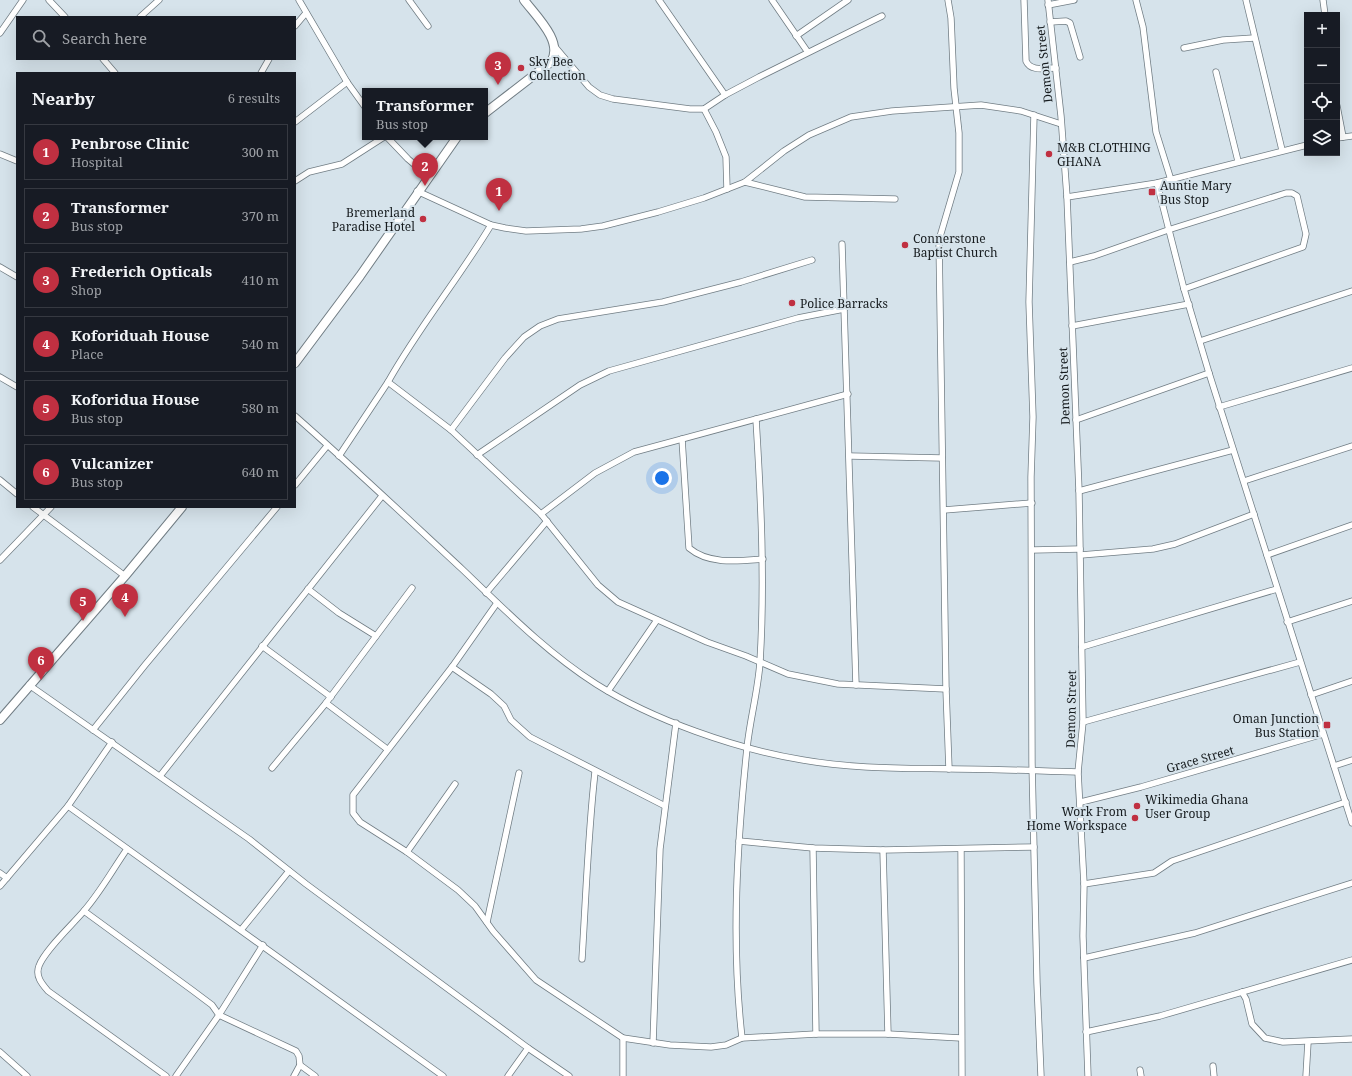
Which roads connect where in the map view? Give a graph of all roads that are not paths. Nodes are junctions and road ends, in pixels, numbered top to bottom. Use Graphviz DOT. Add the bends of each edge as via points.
graph roads {
  1 [pos="23,0"];
  2 [pos="49,0"];
  3 [pos="159,0"];
  4 [pos="299,0"];
  5 [pos="409,0"];
  6 [pos="524,0"];
  7 [pos="659,0"];
  8 [pos="772,0"];
  9 [pos="848,0"];
  10 [pos="948,0"];
  11 [pos="1024,0"];
  12 [pos="1074,0"];
  13 [pos="1136,0"];
  14 [pos="1246,0"];
  15 [pos="1323,0"];
  16 [pos="151,2"];
  17 [pos="1048,3"];
  18 [pos="1325,12"];
  19 [pos="306,13"];
  20 [pos="64,16"];
  21 [pos="141,16"];
  22 [pos="882,16"];
  23 [pos="1050,22"];
  24 [pos="296,25"];
  25 [pos="428,26"];
  26 [pos="0,31"];
  27 [pos="796,36"];
  28 [pos="1254,38"];
  29 [pos="556,48"];
  30 [pos="1184,48"];
  31 [pos="807,52"];
  32 [pos="1080,57"];
  33 [pos="104,60"];
  34 [pos="268,60"];
  35 [pos="1056,68"];
  36 [pos="114,72"];
  37 [pos="262,72"];
  38 [pos="1216,72"];
  39 [pos="347,82"];
  40 [pos="725,95"];
  41 [pos="362,103"];
  42 [pos="956,107"];
  43 [pos="704,109"];
  44 [pos="488,111"];
  45 [pos="1034,115"];
  46 [pos="296,121"];
  47 [pos="1061,124"];
  48 [pos="1352,136"];
  49 [pos="1340,137"];
  50 [pos="381,140"];
  51 [pos="389,140"];
  52 [pos="455,140"];
  53 [pos="1304,146"];
  54 [pos="1282,150"];
  55 [pos="0,154"];
  56 [pos="16,161"];
  57 [pos="1238,162"];
  58 [pos="428,176"];
  59 [pos="296,180"];
  60 [pos="1171,180"];
  61 [pos="745,182"];
  62 [pos="1157,183"];
  63 [pos="728,190"];
  64 [pos="417,191"];
  65 [pos="1067,196"];
  66 [pos="895,199"];
  67 [pos="492,225"];
  68 [pos="1168,230"];
  69 [pos="842,244"];
  70 [pos="812,260"];
  71 [pos="1070,262"];
  72 [pos="0,268"];
  73 [pos="16,276"];
  74 [pos="1184,289"];
  75 [pos="1352,291"];
  76 [pos="1189,304"];
  77 [pos="844,310"];
  78 [pos="1072,326"];
  79 [pos="1200,341"];
  80 [pos="296,362"];
  81 [pos="1352,368"];
  82 [pos="1209,373"];
  83 [pos="0,377"];
  84 [pos="388,382"];
  85 [pos="16,386"];
  86 [pos="848,394"];
  87 [pos="1220,407"];
  88 [pos="296,417"];
  89 [pos="756,419"];
  90 [pos="1076,420"];
  91 [pos="451,430"];
  92 [pos="682,439"];
  93 [pos="327,446"];
  94 [pos="1352,446"];
  95 [pos="1234,450"];
  96 [pos="477,454"];
  97 [pos="339,456"];
  98 [pos="850,456"];
  99 [pos="942,458"];
  100 [pos="0,480"];
  101 [pos="1244,481"];
  102 [pos="296,484"];
  103 [pos="1079,491"];
  104 [pos="16,493"];
  105 [pos="382,496"];
  106 [pos="1032,503"];
  107 [pos="34,508"];
  108 [pos="50,508"];
  109 [pos="181,508"];
  110 [pos="276,508"];
  111 [pos="944,510"];
  112 [pos="541,514"];
  113 [pos="1254,514"];
  114 [pos="44,516"];
  115 [pos="547,521"];
  116 [pos="1352,525"];
  117 [pos="1080,549"];
  118 [pos="1032,550"];
  119 [pos="1081,555"];
  120 [pos="1267,555"];
  121 [pos="763,559"];
  122 [pos="0,560"];
  123 [pos="126,576"];
  124 [pos="412,588"];
  125 [pos="308,589"];
  126 [pos="1277,590"];
  127 [pos="486,592"];
  128 [pos="1352,602"];
  129 [pos="497,603"];
  130 [pos="657,620"];
  131 [pos="1288,622"];
  132 [pos="376,636"];
  133 [pos="262,646"];
  134 [pos="1082,647"];
  135 [pos="1300,662"];
  136 [pos="760,663"];
  137 [pos="452,667"];
  138 [pos="1352,681"];
  139 [pos="29,685"];
  140 [pos="856,685"];
  141 [pos="946,689"];
  142 [pos="608,691"];
  143 [pos="1311,695"];
  144 [pos="331,698"];
  145 [pos="326,703"];
  146 [pos="0,720"];
  147 [pos="1083,722"];
  148 [pos="676,723"];
  149 [pos="93,730"];
  150 [pos="1323,734"];
  151 [pos="112,742"];
  152 [pos="748,746"];
  153 [pos="387,749"];
  154 [pos="1352,760"];
  155 [pos="1334,766"];
  156 [pos="272,768"];
  157 [pos="949,768"];
  158 [pos="1032,771"];
  159 [pos="595,772"];
  160 [pos="1078,772"];
  161 [pos="519,773"];
  162 [pos="160,776"];
  163 [pos="455,784"];
  164 [pos="1081,802"];
  165 [pos="1346,802"];
  166 [pos="68,806"];
  167 [pos="665,806"];
  168 [pos="1352,824"];
  169 [pos="738,841"];
  170 [pos="1034,847"];
  171 [pos="813,848"];
  172 [pos="127,849"];
  173 [pos="961,849"];
  174 [pos="884,850"];
  175 [pos="407,852"];
  176 [pos="289,871"];
  177 [pos="0,873"];
  178 [pos="7,878"];
  179 [pos="1352,883"];
  180 [pos="1084,884"];
  181 [pos="0,886"];
  182 [pos="84,911"];
  183 [pos="487,922"];
  184 [pos="241,930"];
  185 [pos="263,945"];
  186 [pos="1084,958"];
  187 [pos="582,959"];
  188 [pos="1352,960"];
  189 [pos="1242,992"];
  190 [pos="219,1014"];
  191 [pos="1086,1032"];
  192 [pos="816,1034"];
  193 [pos="888,1034"];
  194 [pos="623,1038"];
  195 [pos="742,1038"];
  196 [pos="961,1038"];
  197 [pos="1352,1039"];
  198 [pos="1308,1042"];
  199 [pos="653,1043"];
  200 [pos="528,1048"];
  201 [pos="0,1052"];
  202 [pos="300,1066"];
  203 [pos="1214,1066"];
  204 [pos="27,1076"];
  205 [pos="166,1076"];
  206 [pos="176,1076"];
  207 [pos="294,1076"];
  208 [pos="315,1076"];
  209 [pos="443,1076"];
  210 [pos="508,1076"];
  211 [pos="569,1076"];
  212 [pos="623,1076"];
  213 [pos="962,1076"];
  214 [pos="1041,1076"];
  215 [pos="1088,1076"];
  216 [pos="1214,1076"];
  217 [pos="1306,1076"];
  1 -- 26 [label="street"];
  2 -- 20 [label="street"];
  3 -- 16 [label="street"];
  4 -- 19 [label="street"];
  5 -- 25 [label="street"];
  6 -- 29 [label="street" via="553,39"];
  7 -- 40 [label="street"];
  8 -- 27 [label="street"];
  9 -- 27 [label="street"];
  10 -- 42 [label="street"];
  11 -- 35 [label="street" via="1028,66"];
  12 -- 17 [label="street"];
  13 -- 60 [label="street" via="1143,26 1156,132"];
  14 -- 28 [label="street"];
  15 -- 18 [label="street"];
  16 -- 21 [label="street"];
  17 -- 23 [label="street, Demon Street"];
  19 -- 24 [label="street"];
  19 -- 39 [label="street"];
  22 -- 31 [label="street"];
  23 -- 32 [label="street" via="1070,23"];
  23 -- 35 [label="street, Demon Street"];
  27 -- 31 [label="street"];
  28 -- 30 [label="street" via="1223,40"];
  28 -- 54 [label="street"];
  29 -- 43 [label="street" via="589,87 600,95 613,99"];
  29 -- 44 [label="street" via="551,62"];
  31 -- 40 [label="street"];
  33 -- 36 [label="street"];
  34 -- 37 [label="street"];
  35 -- 47 [label="street, Demon Street"];
  38 -- 57 [label="street"];
  39 -- 41 [label="street"];
  39 -- 46 [label="street"];
  40 -- 43 [label="street"];
  42 -- 45 [label="street" via="981,105 1008,108"];
  42 -- 61 [label="street" via="874,113 835,123 784,151"];
  42 -- 99 [label="street" via="959,179 939,240"];
  43 -- 63 [label="street" via="726,157"];
  45 -- 47 [label="street"];
  45 -- 106 [label="street" via="1029,302 1033,417"];
  47 -- 65 [label="street, Demon Street"];
  48 -- 49 [label="street"];
  50 -- 59 [label="street" via="342,164 309,172"];
  51 -- 58 [label="street"];
  52 -- 58 [label="street"];
  53 -- 54 [label="street"];
  54 -- 57 [label="street"];
  55 -- 56 [label="street"];
  57 -- 60 [label="street"];
  58 -- 64 [label="street"];
  60 -- 62 [label="street"];
  61 -- 63 [label="street"];
  61 -- 66 [label="street" via="805,197"];
  62 -- 65 [label="street"];
  62 -- 68 [label="street"];
  63 -- 67 [label="street" via="645,216 588,228 526,231"];
  64 -- 67 [label="street"];
  64 -- 80 [label="street" via="360,276"];
  65 -- 71 [label="street, Demon Street"];
  67 -- 84 [label="street"];
  68 -- 71 [label="street"];
  68 -- 74 [label="street"];
  68 -- 74 [label="street" via="1286,193 1297,196 1306,234 1303,247"];
  69 -- 77 [label="street"];
  70 -- 91 [label="street" via="663,302 558,319 540,326 524,337 505,358"];
  71 -- 78 [label="street, Demon Street"];
  72 -- 73 [label="street"];
  74 -- 76 [label="street"];
  75 -- 79 [label="street"];
  76 -- 78 [label="street"];
  76 -- 79 [label="street"];
  77 -- 86 [label="street"];
  77 -- 96 [label="street" via="798,318 609,371 580,384"];
  78 -- 90 [label="street, Demon Street"];
  79 -- 82 [label="street"];
  81 -- 87 [label="street"];
  82 -- 87 [label="street"];
  82 -- 90 [label="street"];
  83 -- 85 [label="street"];
  84 -- 91 [label="street"];
  84 -- 97 [label="street"];
  86 -- 89 [label="street"];
  86 -- 98 [label="street"];
  87 -- 95 [label="street"];
  88 -- 93 [label="street"];
  89 -- 92 [label="street"];
  89 -- 121 [label="street"];
  90 -- 103 [label="street, Demon Street"];
  91 -- 96 [label="street"];
  92 -- 112 [label="street" via="634,452 612,462"];
  92 -- 121 [label="street" via="689,548 695,553 724,561"];
  93 -- 97 [label="street"];
  93 -- 102 [label="street"];
  94 -- 101 [label="street"];
  95 -- 101 [label="street"];
  95 -- 103 [label="street"];
  96 -- 112 [label="street"];
  97 -- 105 [label="street"];
  98 -- 99 [label="street"];
  98 -- 140 [label="street"];
  99 -- 111 [label="street"];
  100 -- 104 [label="street"];
  101 -- 113 [label="street"];
  103 -- 117 [label="street, Demon Street"];
  105 -- 125 [label="street"];
  105 -- 127 [label="street"];
  106 -- 111 [label="street"];
  106 -- 118 [label="street"];
  107 -- 114 [label="street"];
  108 -- 114 [label="street"];
  109 -- 123 [label="street"];
  110 -- 149 [label="street"];
  111 -- 141 [label="street"];
  112 -- 115 [label="street"];
  113 -- 119 [label="street" via="1175,544 1153,549"];
  113 -- 120 [label="street"];
  114 -- 122 [label="street"];
  114 -- 123 [label="street"];
  115 -- 127 [label="street"];
  115 -- 130 [label="street" via="607,594 618,602"];
  116 -- 120 [label="street"];
  117 -- 118 [label="street"];
  117 -- 119 [label="street, Demon Street"];
  118 -- 158 [label="street"];
  119 -- 134 [label="street, Demon Street"];
  120 -- 126 [label="street"];
  121 -- 136 [label="street"];
  123 -- 139 [label="street"];
  124 -- 132 [label="street"];
  125 -- 132 [label="street" via="339,613"];
  125 -- 133 [label="street"];
  126 -- 131 [label="street"];
  126 -- 134 [label="street"];
  127 -- 129 [label="street"];
  128 -- 131 [label="street"];
  129 -- 137 [label="street"];
  129 -- 142 [label="street" via="553,654"];
  130 -- 136 [label="street"];
  130 -- 142 [label="street"];
  131 -- 135 [label="street"];
  132 -- 144 [label="street"];
  133 -- 144 [label="street"];
  133 -- 162 [label="street"];
  134 -- 147 [label="street, Demon Street"];
  135 -- 143 [label="street"];
  135 -- 147 [label="street"];
  136 -- 140 [label="street" via="794,675"];
  136 -- 152 [label="street"];
  137 -- 153 [label="street"];
  137 -- 159 [label="street" via="491,694 504,706 511,720 530,737"];
  138 -- 143 [label="street"];
  139 -- 146 [label="street"];
  139 -- 149 [label="street"];
  140 -- 141 [label="street"];
  141 -- 157 [label="street"];
  142 -- 148 [label="street"];
  143 -- 150 [label="street"];
  144 -- 145 [label="street"];
  145 -- 153 [label="street"];
  145 -- 156 [label="street"];
  147 -- 160 [label="street, Demon Street"];
  148 -- 152 [label="street"];
  148 -- 167 [label="street"];
  149 -- 151 [label="street"];
  150 -- 155 [label="street"];
  150 -- 164 [label="street, Grace Street"];
  151 -- 162 [label="street"];
  151 -- 166 [label="street"];
  152 -- 157 [label="street" via="776,755 832,764"];
  152 -- 169 [label="street"];
  153 -- 175 [label="street" via="353,795 353,813 360,822"];
  154 -- 155 [label="street"];
  155 -- 165 [label="street"];
  157 -- 158 [label="street"];
  158 -- 160 [label="street"];
  158 -- 170 [label="street"];
  159 -- 167 [label="street"];
  159 -- 187 [label="street" via="588,842"];
  160 -- 164 [label="street, Demon Street"];
  161 -- 183 [label="street"];
  162 -- 176 [label="street" via="249,838"];
  163 -- 175 [label="street"];
  164 -- 180 [label="street, Demon Street"];
  165 -- 168 [label="street"];
  165 -- 180 [label="street" via="1172,860 1154,873"];
  166 -- 172 [label="street"];
  166 -- 178 [label="street"];
  167 -- 199 [label="street" via="658,887"];
  169 -- 171 [label="street"];
  169 -- 195 [label="street" via="735,946"];
  170 -- 173 [label="street"];
  170 -- 214 [label="street"];
  171 -- 174 [label="street"];
  171 -- 192 [label="street"];
  172 -- 182 [label="street"];
  172 -- 184 [label="street"];
  173 -- 174 [label="street"];
  173 -- 196 [label="street"];
  174 -- 193 [label="street"];
  175 -- 183 [label="street" via="458,890"];
  176 -- 184 [label="street"];
  176 -- 200 [label="street"];
  177 -- 178 [label="street"];
  178 -- 181 [label="street"];
  179 -- 186 [label="street" via="1195,932"];
  180 -- 186 [label="street, Demon Street"];
  182 -- 190 [label="street" via="212,1005"];
  182 -- 205 [label="street" via="63,933 39,966 38,975 41,983 48,991"];
  183 -- 194 [label="street" via="536,980"];
  184 -- 185 [label="street"];
  185 -- 190 [label="street"];
  185 -- 209 [label="street"];
  186 -- 191 [label="street, Demon Street"];
  188 -- 189 [label="street"];
  189 -- 191 [label="street" via="1154,1017"];
  189 -- 198 [label="street" via="1252,1024 1266,1038 1283,1042"];
  190 -- 202 [label="street" via="296,1051"];
  190 -- 206 [label="street"];
  191 -- 215 [label="street, Demon Street"];
  192 -- 193 [label="street"];
  192 -- 195 [label="street"];
  193 -- 196 [label="street"];
  194 -- 199 [label="street"];
  194 -- 212 [label="street"];
  195 -- 199 [label="street" via="726,1045 711,1047"];
  196 -- 213 [label="street"];
  197 -- 198 [label="street"];
  198 -- 217 [label="street"];
  200 -- 210 [label="street"];
  200 -- 211 [label="street"];
  201 -- 204 [label="street"];
  202 -- 207 [label="street"];
  202 -- 208 [label="street"];
  203 -- 216 [label="street"];
}
